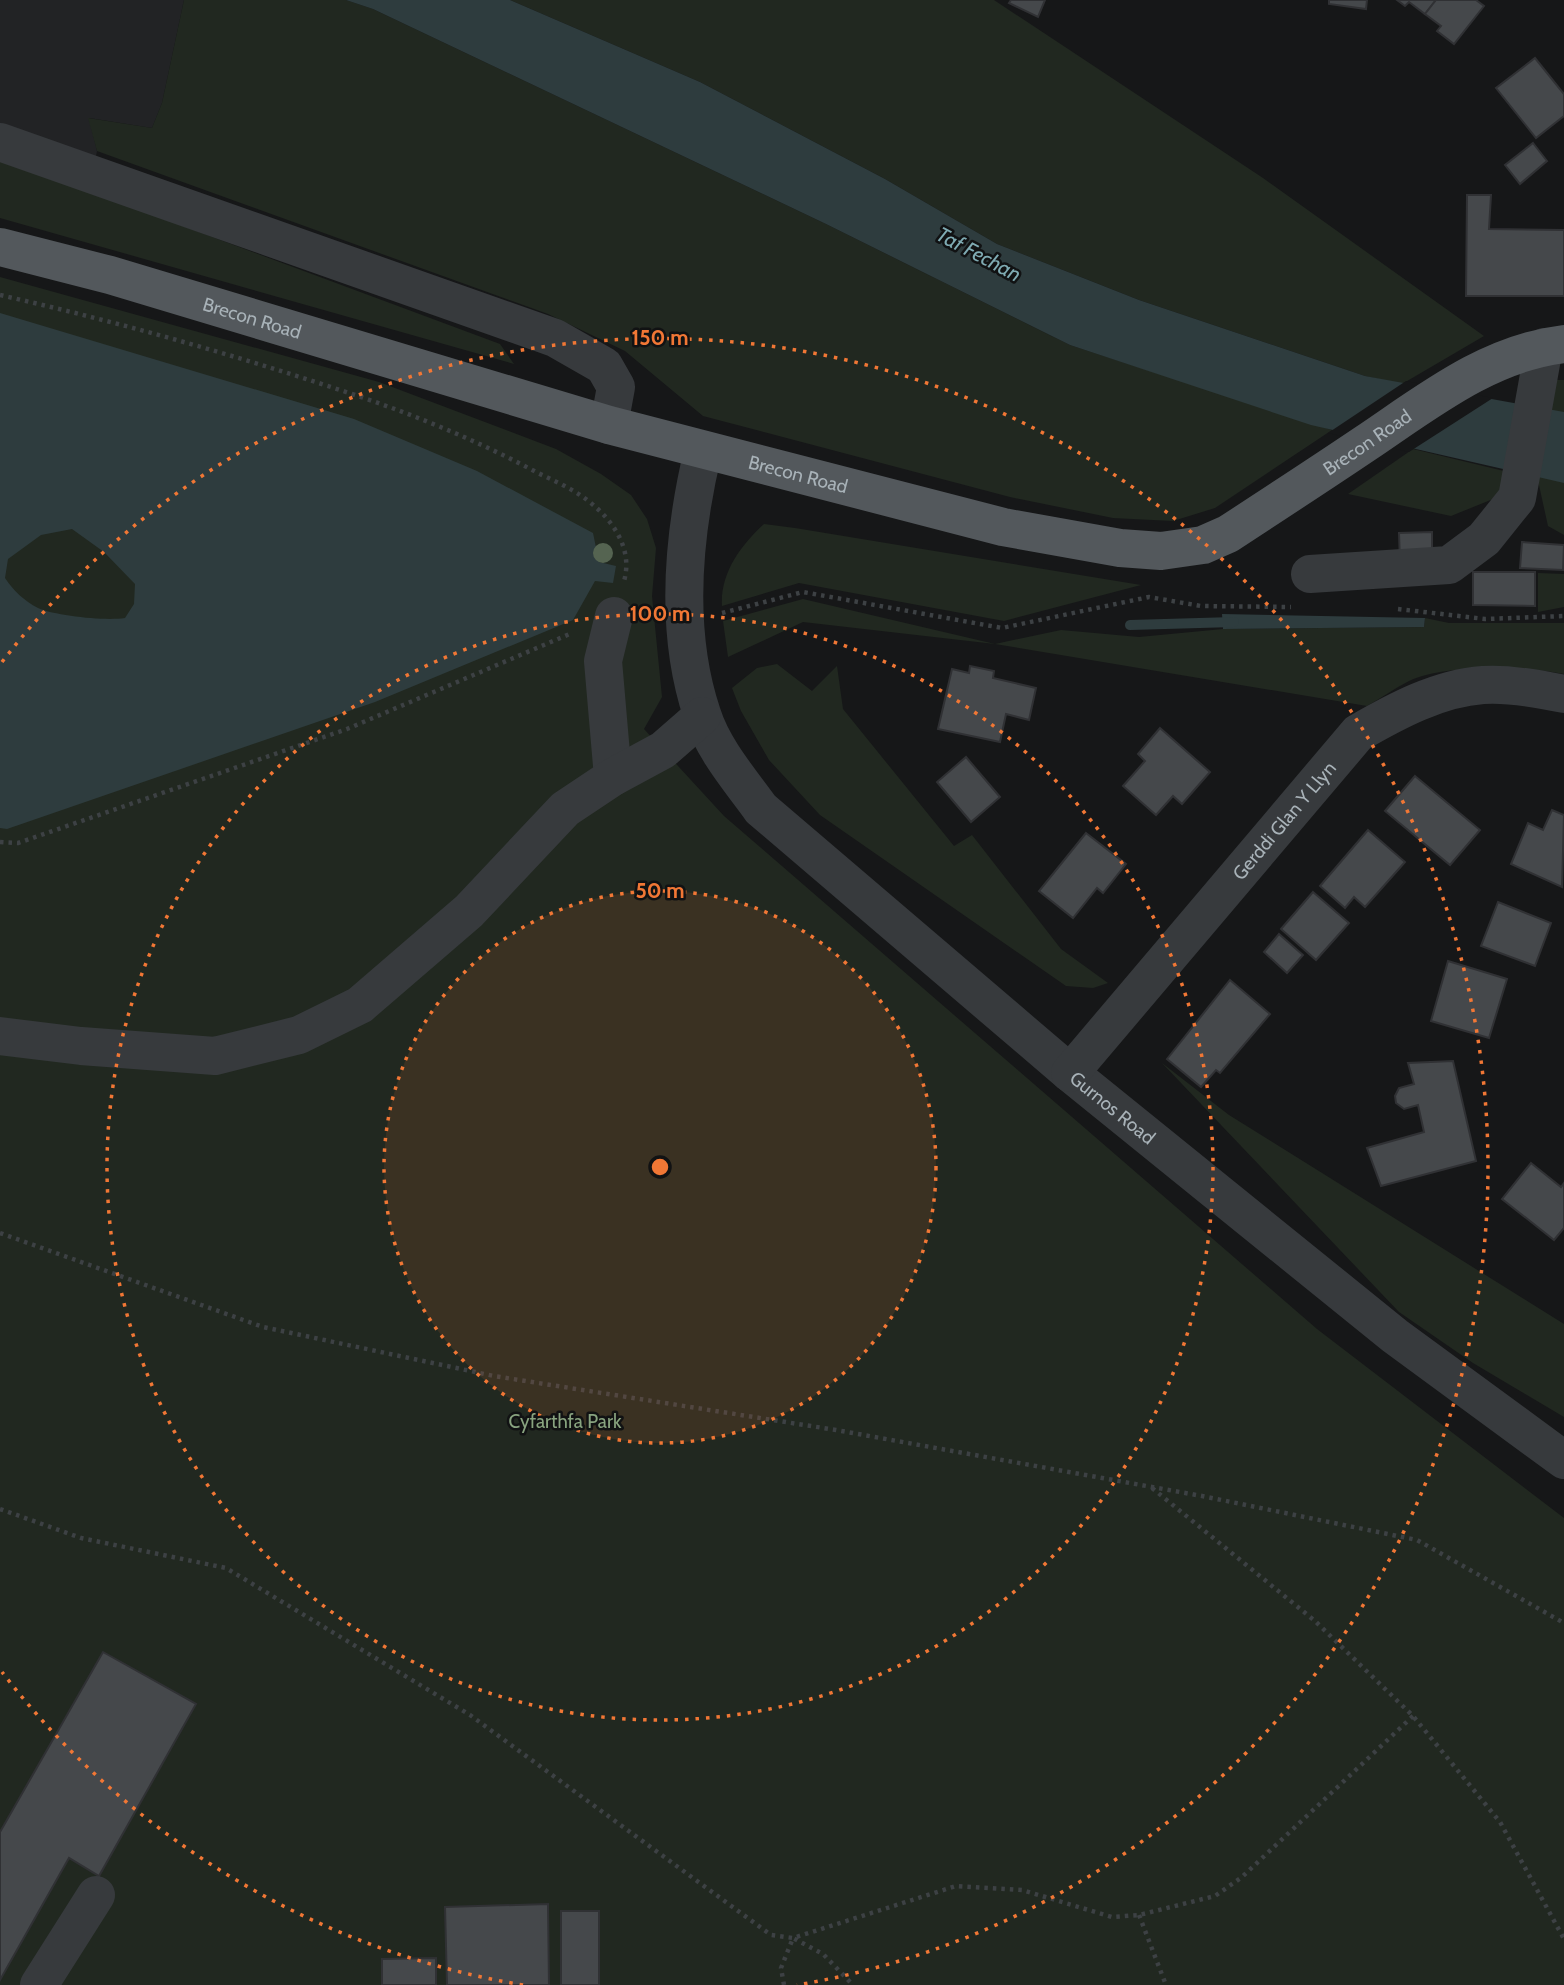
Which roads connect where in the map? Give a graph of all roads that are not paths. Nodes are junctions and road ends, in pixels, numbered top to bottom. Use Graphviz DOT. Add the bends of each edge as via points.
graph roads {
  1 [pos="0,142"];
  2 [pos="0,247"];
  3 [pos="1554,345"];
  4 [pos="609,425"];
  5 [pos="703,451"];
  6 [pos="1301,590"];
  7 [pos="614,616"];
  8 [pos="1564,694"];
  9 [pos="702,716"];
  10 [pos="613,777"];
  11 [pos="0,1035"];
  12 [pos="1070,1073"];
  13 [pos="1564,1460"];
  14 [pos="96,1895"];
  15 [pos="39,1985"];
  1 -- 4 [label="street" via="555,338 604,366 616,387"];
  2 -- 4 [label="main road, Brecon Road" via="110,275"];
  3 -- 5 [label="main road, Brecon Road" via="1504,359 1456,382 1228,534 1203,545 1161,551 1003,527"];
  3 -- 6 [label="street" via="1532,408 1517,498 1501,523 1449,565"];
  4 -- 5 [label="main road, Brecon Road"];
  5 -- 9 [label="street, Gurnos Road" via="688,526 686,615"];
  7 -- 10 [label="street" via="603,661"];
  8 -- 12 [label="street, Gerddi Glan Y Llyn" via="1484,684 1434,696 1358,733"];
  9 -- 10 [label="street" via="663,750"];
  9 -- 12 [label="street, Gurnos Road" via="725,759 761,809"];
  10 -- 11 [label="street" via="565,809 468,911 360,1004 299,1035 215,1056"];
  12 -- 13 [label="street, Gurnos Road" via="1395,1336"];
  14 -- 15 [label="street"];
}
